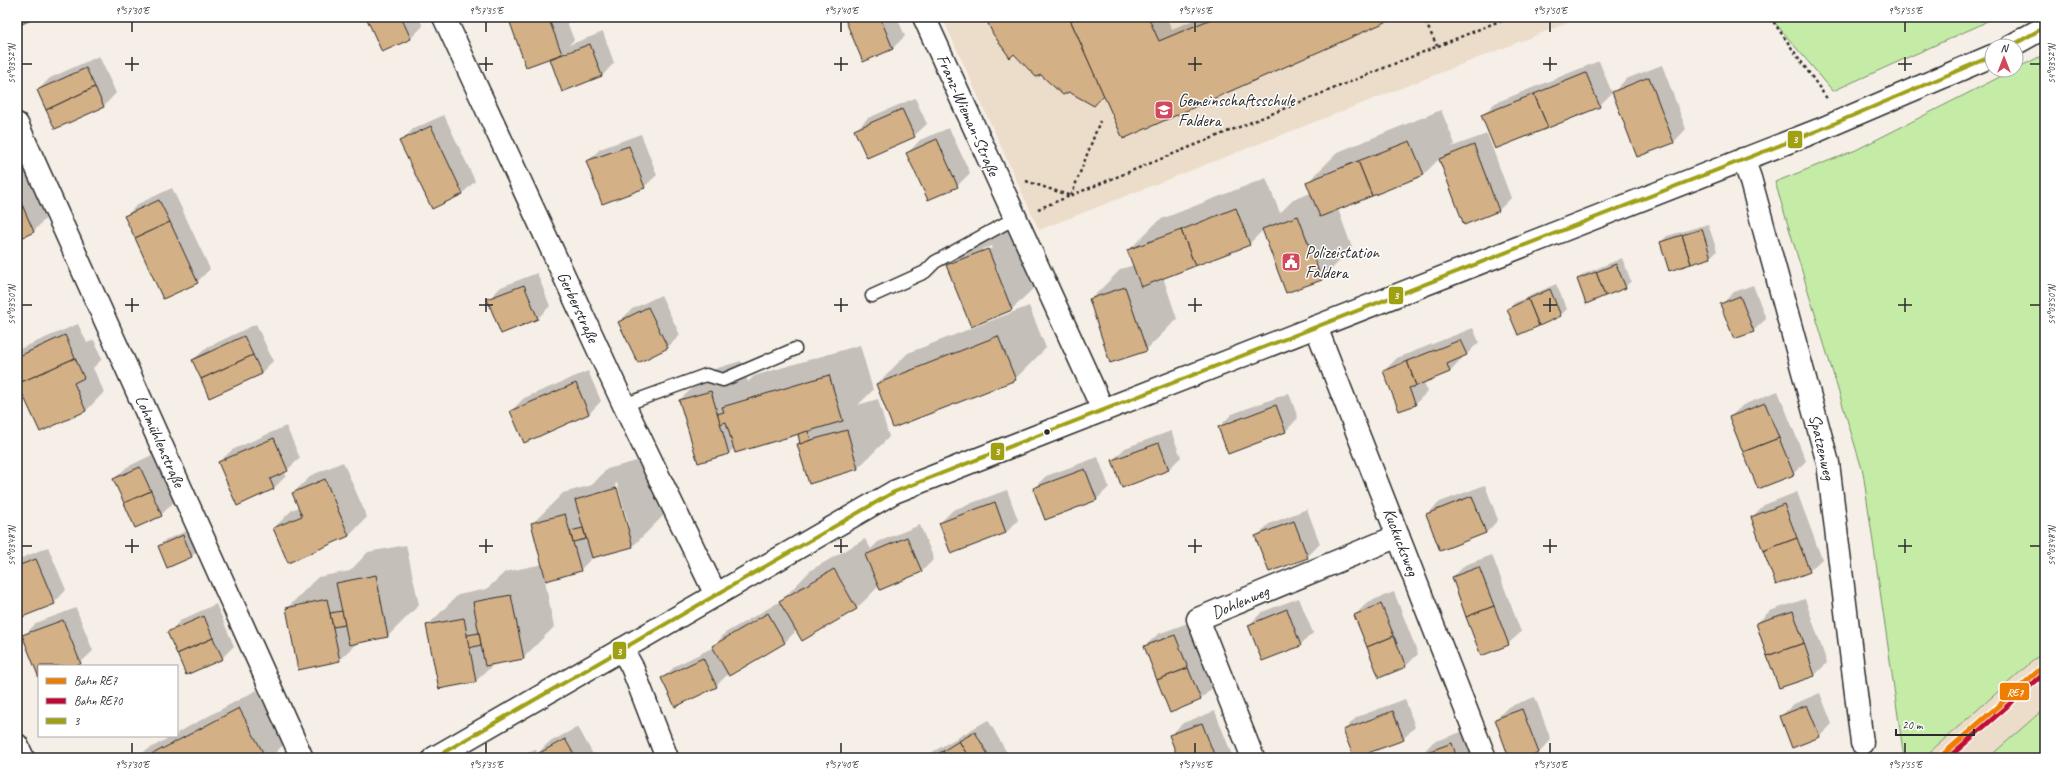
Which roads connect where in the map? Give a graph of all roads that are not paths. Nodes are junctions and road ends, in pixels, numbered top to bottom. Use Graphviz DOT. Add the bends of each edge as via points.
graph roads {
  1 [pos="444,17"];
  2 [pos="924,17"];
  3 [pos="2045,27"];
  4 [pos="2024,39"];
  5 [pos="1984,59"];
  6 [pos="17,124"];
  7 [pos="1743,159"];
  8 [pos="1015,218"];
  9 [pos="872,296"];
  10 [pos="1316,327"];
  11 [pos="795,349"];
  12 [pos="624,405"];
  13 [pos="1102,410"];
  14 [pos="1398,536"];
  15 [pos="716,595"];
  16 [pos="622,649"];
  17 [pos="1862,743"];
  18 [pos="17,745"];
  19 [pos="23,758"];
  20 [pos="302,758"];
  21 [pos="434,758"];
  22 [pos="667,758"];
  23 [pos="1253,758"];
  24 [pos="1485,758"];
  1 -- 12 [label="street, Gerberstraße"];
  2 -- 8 [label="street, Franz-Wieman-Straße"];
  3 -- 4 [label="street"];
  5 -- 7 [label="street"];
  6 -- 20 [label="street, Lohmühlenstraße"];
  7 -- 10 [label="street"];
  7 -- 17 [label="street, Spatzenweg" via="1828,463"];
  8 -- 9 [label="lane" via="935,262 925,272"];
  8 -- 13 [label="street, Franz-Wieman-Straße"];
  10 -- 13 [label="street"];
  10 -- 14 [label="street, Kuckucksweg"];
  11 -- 12 [label="lane" via="723,380 706,375"];
  12 -- 15 [label="street, Gerberstraße"];
  13 -- 15 [label="street" via="894,492"];
  14 -- 23 [label="street, Dohlenweg" via="1198,619"];
  14 -- 24 [label="street, Kuckucksweg"];
  15 -- 16 [label="street"];
  16 -- 21 [label="street"];
  16 -- 22 [label="street" via="632,667"];
  18 -- 19 [label="street"];
}
